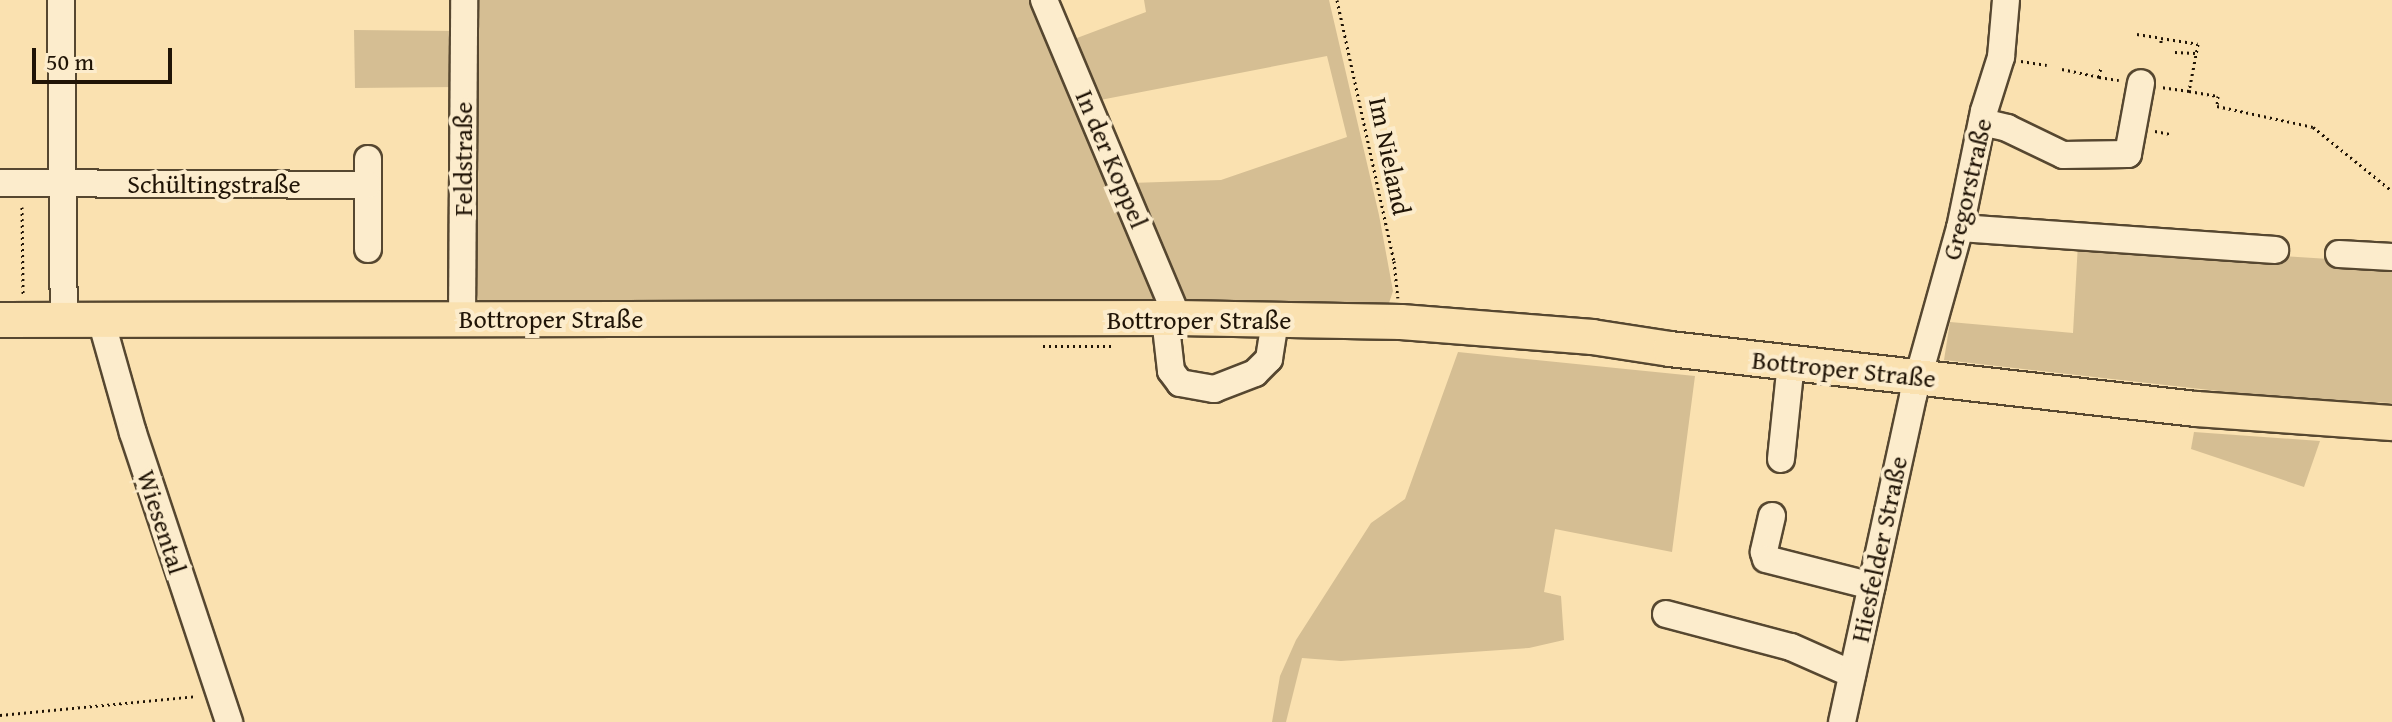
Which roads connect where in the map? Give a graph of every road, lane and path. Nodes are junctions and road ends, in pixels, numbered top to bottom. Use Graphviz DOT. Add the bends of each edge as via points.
graph roads {
  1 [pos="61,0"];
  2 [pos="464,0"];
  3 [pos="1044,0"];
  4 [pos="1337,0"];
  5 [pos="2006,0"];
  6 [pos="2137,34"];
  7 [pos="2197,46"];
  8 [pos="2175,52"];
  9 [pos="2196,53"];
  10 [pos="2101,67"];
  11 [pos="2062,69"];
  12 [pos="2141,83"];
  13 [pos="2189,91"];
  14 [pos="1982,122"];
  15 [pos="11,183"];
  16 [pos="61,183"];
  17 [pos="2392,191"];
  18 [pos="1960,228"];
  19 [pos="368,249"];
  20 [pos="2275,250"];
  21 [pos="2339,254"];
  22 [pos="2392,257"];
  23 [pos="1171,318"];
  24 [pos="64,319"];
  25 [pos="462,319"];
  26 [pos="12,320"];
  27 [pos="101,320"];
  28 [pos="1275,320"];
  29 [pos="1401,322"];
  30 [pos="1791,362"];
  31 [pos="1920,378"];
  32 [pos="2392,423"];
  33 [pos="1781,459"];
  34 [pos="1772,516"];
  35 [pos="1872,586"];
  36 [pos="1666,614"];
  37 [pos="1852,674"];
  38 [pos="220,694"];
  39 [pos="0,715"];
  40 [pos="229,722"];
  41 [pos="1842,722"];
  1 -- 16 [label="street"];
  2 -- 25 [label="street, Feldstraße"];
  3 -- 23 [label="street, In der Koppel"];
  4 -- 29 [label="path, Im Nieland" via="1394,261"];
  5 -- 14 [label="street, Gregorstraße" via="2001,57"];
  6 -- 7 [label="path"];
  8 -- 9 [label="path"];
  10 -- 11 [label="path" via="2099,77"];
  12 -- 14 [label="street" via="2128,154 2063,155"];
  13 -- 17 [label="path" via="2218,96 2217,106 2313,127"];
  14 -- 18 [label="street, Gregorstraße"];
  15 -- 16 [label="street, Schültingstraße"];
  15 -- 26 [label="path"];
  16 -- 19 [label="street, Schültingstraße" via="368,172"];
  16 -- 24 [label="street"];
  18 -- 20 [label="street"];
  18 -- 31 [label="street, Gregorstraße"];
  21 -- 22 [label="street"];
  23 -- 25 [label="main road, Bottroper Straße"];
  23 -- 28 [label="main road, Bottroper Straße"];
  23 -- 28 [label="street, In der Koppel" via="1171,371 1180,383 1214,389 1255,373 1269,359"];
  24 -- 26 [label="main road, Bottroper Straße"];
  24 -- 27 [label="main road, Bottroper Straße"];
  25 -- 27 [label="main road, Bottroper Straße"];
  27 -- 38 [label="street, Wiesental"];
  28 -- 29 [label="main road, Bottroper Straße"];
  29 -- 30 [label="main road, Bottroper Straße" via="1592,337"];
  30 -- 31 [label="main road, Bottroper Straße"];
  30 -- 33 [label="street"];
  31 -- 32 [label="main road, Bottroper Straße" via="2196,409"];
  31 -- 35 [label="street, Hiesfelder Straße"];
  34 -- 35 [label="street" via="1766,559"];
  35 -- 37 [label="street, Hiesfelder Straße"];
  36 -- 37 [label="street" via="1791,647"];
  37 -- 41 [label="street, Hiesfelder Straße"];
  38 -- 39 [label="path"];
  38 -- 40 [label="street, Wiesental"];
}
